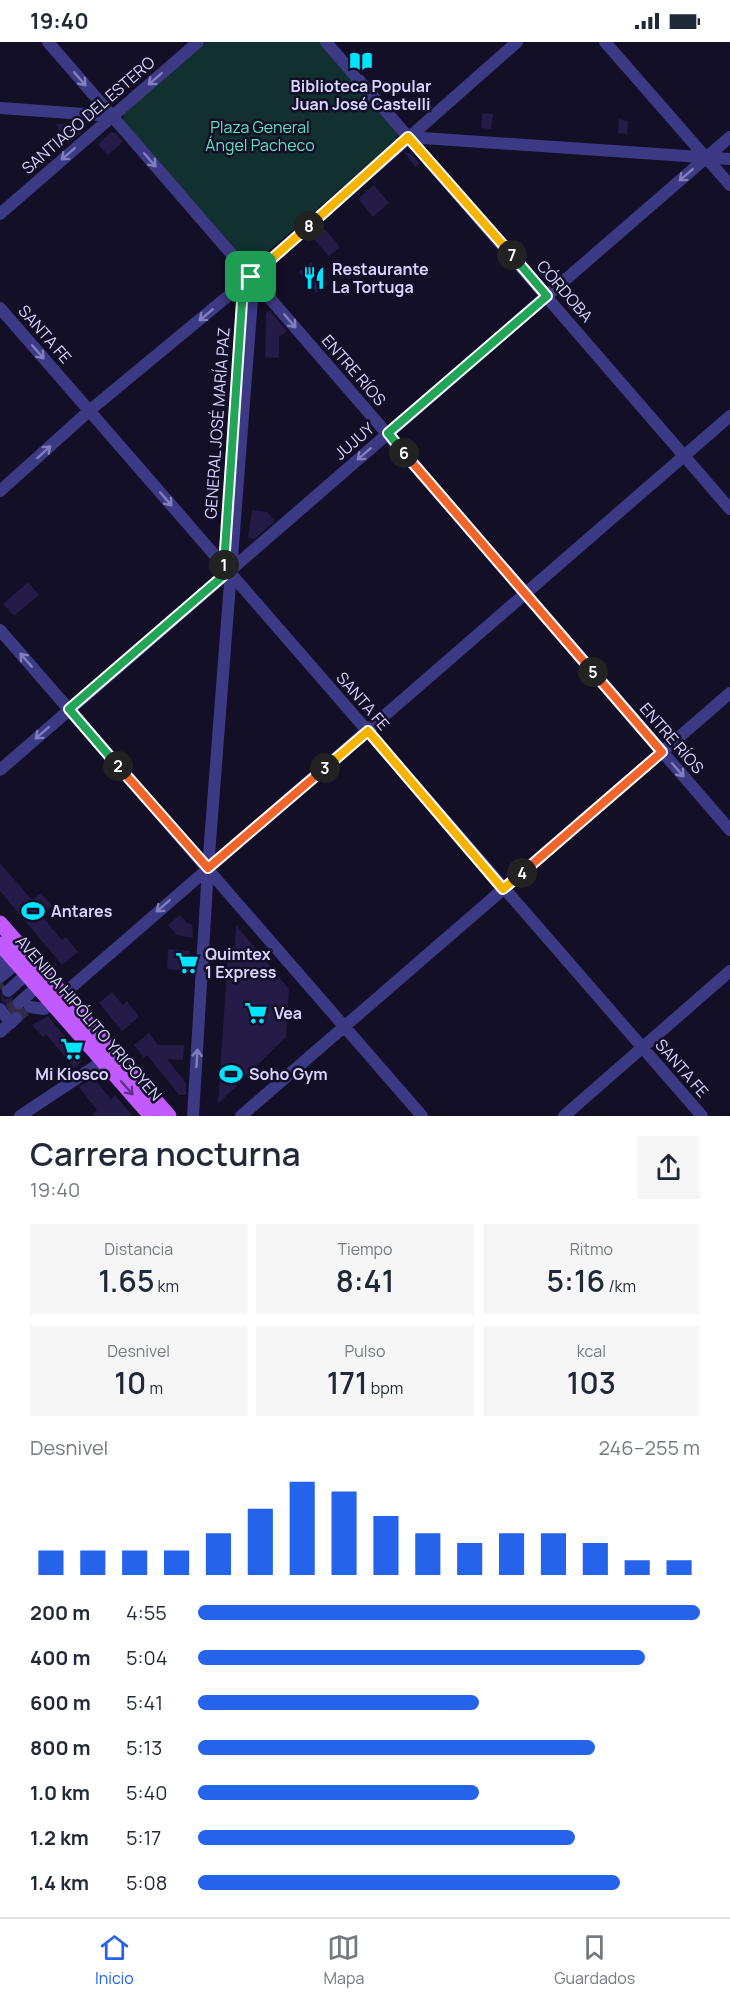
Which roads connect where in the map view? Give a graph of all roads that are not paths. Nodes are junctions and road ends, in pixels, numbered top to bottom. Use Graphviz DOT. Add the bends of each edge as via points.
graph roads {
  1 [pos="48,42"];
  2 [pos="198,42"];
  3 [pos="326,42"];
  4 [pos="517,42"];
  5 [pos="605,42"];
  6 [pos="0,108"];
  7 [pos="112,116"];
  8 [pos="408,137"];
  9 [pos="730,137"];
  10 [pos="706,158"];
  11 [pos="730,159"];
  12 [pos="730,185"];
  13 [pos="0,213"];
  14 [pos="251,277"];
  15 [pos="547,296"];
  16 [pos="0,308"];
  17 [pos="89,411"];
  18 [pos="730,416"];
  19 [pos="388,433"];
  20 [pos="684,456"];
  21 [pos="0,491"];
  22 [pos="730,509"];
  23 [pos="228,571"];
  24 [pos="526,594"];
  25 [pos="0,630"];
  26 [pos="730,693"];
  27 [pos="69,709"];
  28 [pos="368,731"];
  29 [pos="662,752"];
  30 [pos="0,770"];
  31 [pos="730,830"];
  32 [pos="204,868"];
  33 [pos="503,889"];
  34 [pos="0,922"];
  35 [pos="730,971"];
  36 [pos="28,975"];
  37 [pos="10,1004"];
  38 [pos="345,1029"];
  39 [pos="0,1032"];
  40 [pos="642,1047"];
  41 [pos="103,1061"];
  42 [pos="20,1116"];
  43 [pos="151,1116"];
  44 [pos="169,1116"];
  45 [pos="193,1116"];
  46 [pos="241,1116"];
  47 [pos="422,1116"];
  48 [pos="564,1116"];
  49 [pos="702,1116"];
  1 -- 7 [label="street, ENTRE RÍOS, one-way"];
  2 -- 7 [label="street, SANTIAGO DEL ESTERO, one-way"];
  3 -- 8 [label="street, CÓRDOBA"];
  4 -- 8 [label="street"];
  5 -- 10 [label="street"];
  6 -- 7 [label="street"];
  7 -- 13 [label="street, SANTIAGO DEL ESTERO, one-way"];
  7 -- 14 [label="street, ENTRE RÍOS, one-way"];
  8 -- 10 [label="street"];
  8 -- 14 [label="street"];
  8 -- 15 [label="street, CÓRDOBA"];
  9 -- 10 [label="street, JUJUY"];
  10 -- 11 [label="street"];
  10 -- 12 [label="street"];
  10 -- 15 [label="street, JUJUY, one-way"];
  14 -- 17 [label="street, one-way"];
  14 -- 19 [label="street, ENTRE RÍOS, one-way"];
  14 -- 23 [label="street, GENERAL JOSÉ MARÍA PAZ"];
  15 -- 19 [label="street, JUJUY"];
  15 -- 20 [label="street, CÓRDOBA"];
  16 -- 17 [label="street, SANTA FE, one-way"];
  21 -- 17 [label="street, one-way"];
  17 -- 23 [label="street, SANTA FE, one-way"];
  18 -- 20 [label="street"];
  19 -- 23 [label="street, JUJUY, one-way"];
  19 -- 24 [label="street, ENTRE RÍOS"];
  20 -- 22 [label="street, CÓRDOBA"];
  20 -- 24 [label="street"];
  23 -- 27 [label="street, JUJUY"];
  23 -- 28 [label="street, SANTA FE"];
  23 -- 32 [label="street, GENERAL JOSÉ MARÍA PAZ"];
  24 -- 28 [label="street"];
  24 -- 29 [label="street, ENTRE RÍOS"];
  27 -- 25 [label="street, one-way"];
  26 -- 29 [label="street"];
  27 -- 30 [label="street, JUJUY, one-way"];
  27 -- 32 [label="street"];
  28 -- 32 [label="street"];
  28 -- 33 [label="street, SANTA FE"];
  29 -- 31 [label="street, ENTRE RÍOS, one-way"];
  29 -- 33 [label="street"];
  32 -- 36 [label="street, one-way"];
  32 -- 38 [label="street"];
  45 -- 32 [label="street, GENERAL JOSÉ MARÍA PAZ, one-way"];
  33 -- 38 [label="street"];
  33 -- 40 [label="street, SANTA FE"];
  34 -- 36 [label="main road, AVENIDA HIPÓLITO YRIGOYEN"];
  35 -- 40 [label="street"];
  36 -- 37 [label="street"];
  36 -- 37 [label="street"];
  36 -- 37 [label="street" via="44,1009"];
  36 -- 41 [label="main road, AVENIDA HIPÓLITO YRIGOYEN"];
  36 -- 44 [label="main road, AVENIDA HIPÓLITO YRIGOYEN"];
  37 -- 39 [label="street"];
  38 -- 46 [label="street"];
  38 -- 47 [label="street"];
  40 -- 48 [label="street"];
  40 -- 49 [label="street, SANTA FE"];
  41 -- 42 [label="street"];
  41 -- 43 [label="main road, AVENIDA HIPÓLITO YRIGOYEN, one-way"];
}
